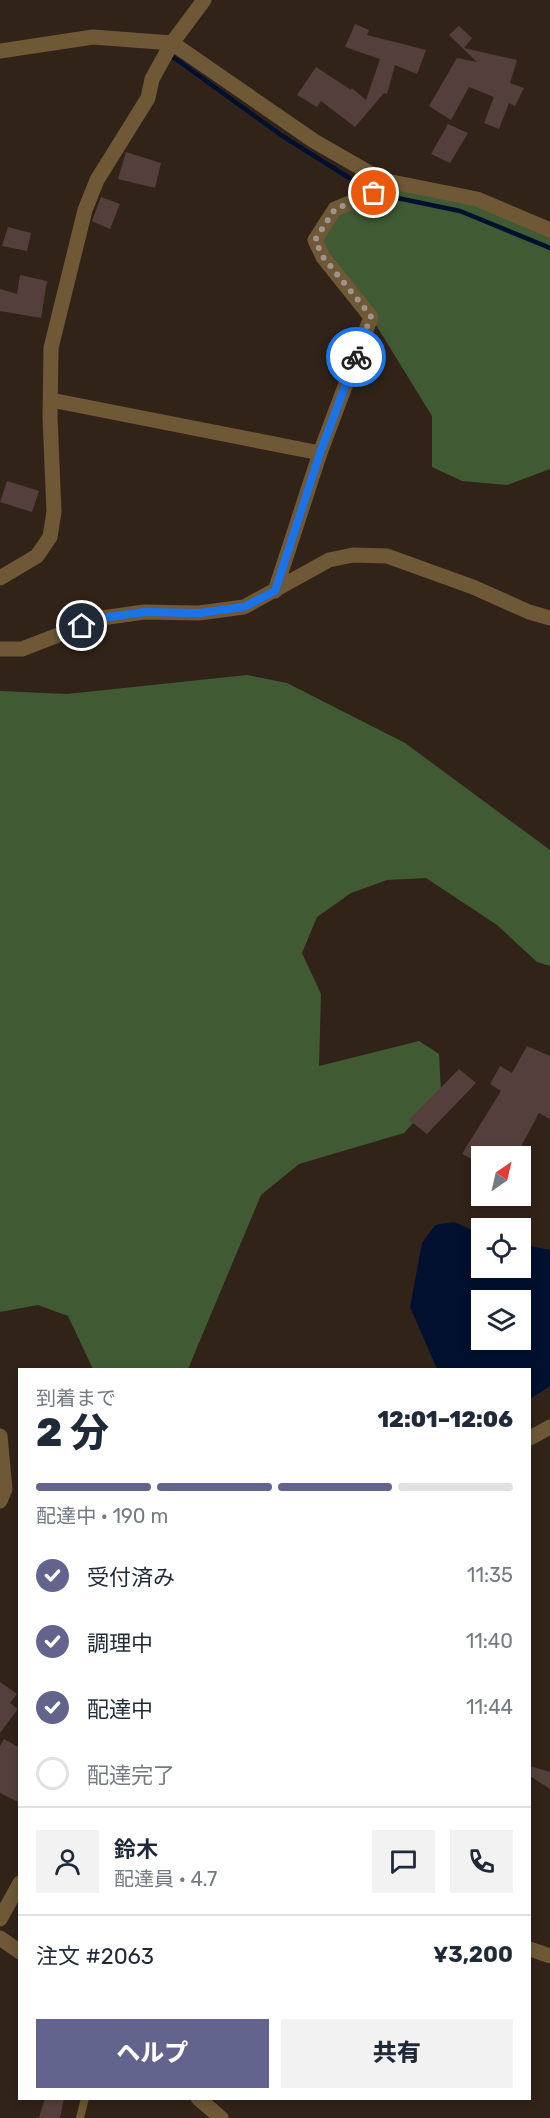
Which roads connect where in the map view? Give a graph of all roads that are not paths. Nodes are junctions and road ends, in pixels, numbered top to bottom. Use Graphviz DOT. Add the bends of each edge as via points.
graph roads {
  1 [pos="204,0"];
  2 [pos="172,43"];
  3 [pos="0,51"];
  4 [pos="382,180"];
  5 [pos="550,230"];
  6 [pos="51,400"];
  7 [pos="320,453"];
  8 [pos="0,578"];
  9 [pos="275,591"];
  10 [pos="550,618"];
  11 [pos="0,649"];
  12 [pos="550,1427"];
  13 [pos="0,1436"];
  14 [pos="531,1437"];
  15 [pos="0,1501"];
  16 [pos="18,1887"];
  17 [pos="0,1919"];
  18 [pos="0,1938"];
  19 [pos="531,1949"];
  20 [pos="18,1952"];
  21 [pos="550,1956"];
  22 [pos="84,2100"];
  23 [pos="200,2100"];
  24 [pos="80,2118"];
  25 [pos="220,2118"];
  1 -- 2 [label="street"];
  2 -- 3 [label="street" via="93,37"];
  2 -- 4 [label="street" via="314,141"];
  2 -- 6 [label="street" via="152,79 148,98 97,180 85,210 51,348"];
  4 -- 5 [label="street" via="477,199"];
  4 -- 7 [label="street" via="374,193 335,209 315,240 323,257 371,316"];
  6 -- 7 [label="street"];
  6 -- 8 [label="street" via="54,512 50,537 37,556"];
  7 -- 9 [label="street"];
  9 -- 10 [label="street" via="329,560 353,555 387,556"];
  9 -- 11 [label="street" via="244,607 102,618 22,649"];
  12 -- 14 [label="street"];
  13 -- 15 [label="street" via="5,1489"];
  16 -- 17 [label="street"];
  18 -- 20 [label="street"];
  19 -- 21 [label="street"];
  22 -- 24 [label="lane"];
  23 -- 25 [label="street"];
}
